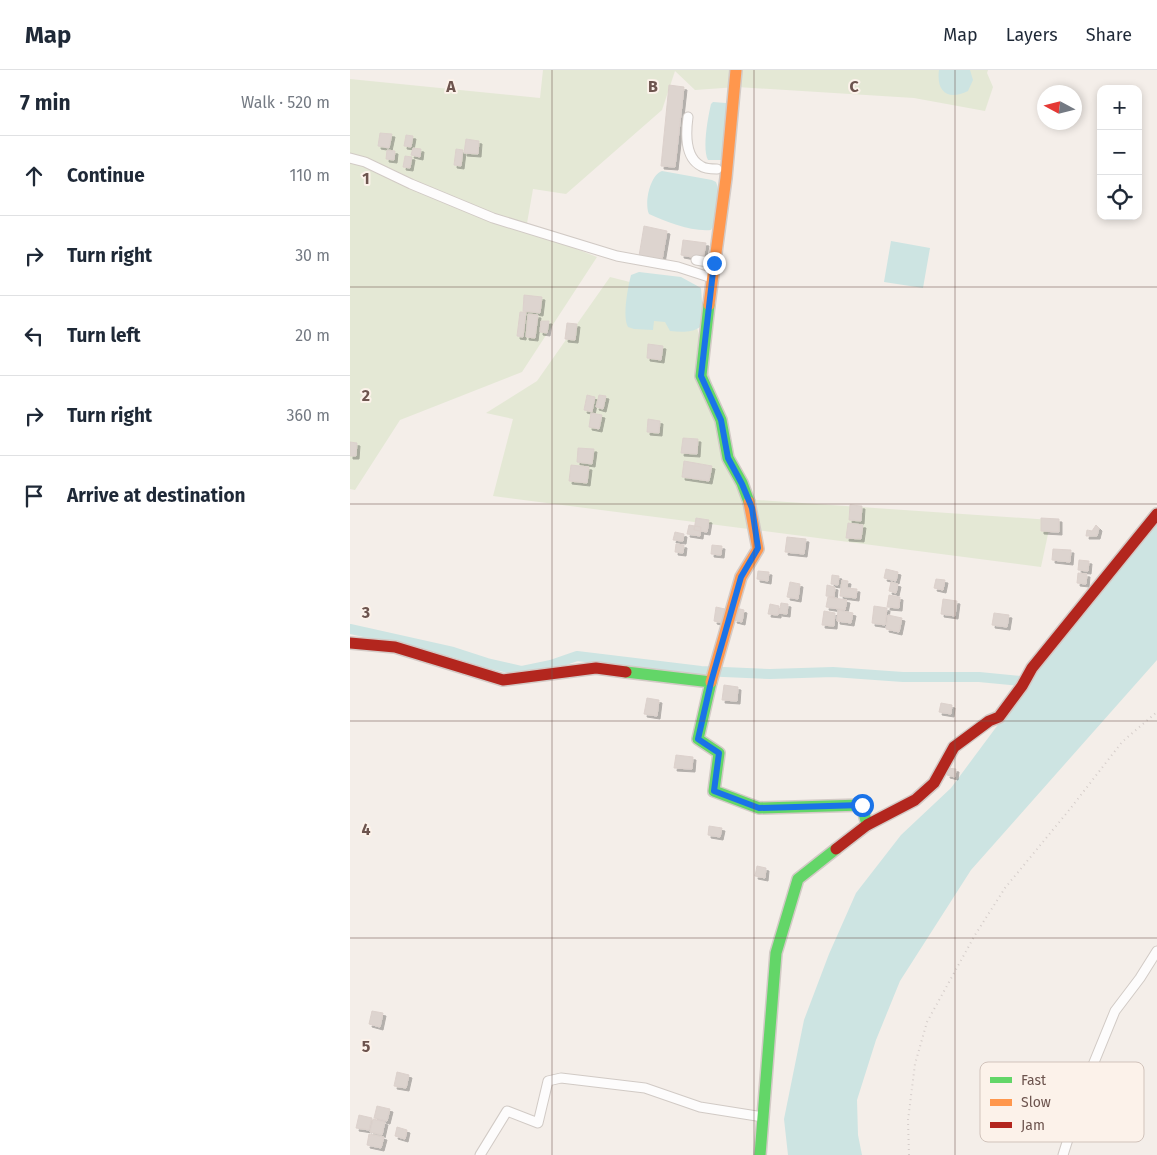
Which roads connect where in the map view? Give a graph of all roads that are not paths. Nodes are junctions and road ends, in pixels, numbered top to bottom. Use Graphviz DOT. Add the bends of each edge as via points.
graph roads {
  1 [pos="736,70"];
  2 [pos="688,117"];
  3 [pos="350,158"];
  4 [pos="717,169"];
  5 [pos="696,260"];
  6 [pos="714,263"];
  7 [pos="712,278"];
  8 [pos="1157,514"];
  9 [pos="350,643"];
  10 [pos="712,680"];
  11 [pos="867,825"];
  12 [pos="1157,951"];
  13 [pos="1094,1062"];
  14 [pos="763,1117"];
  15 [pos="1067,1142"];
  16 [pos="480,1155"];
  17 [pos="760,1155"];
  18 [pos="1063,1155"];
  1 -- 6 [label="street"];
  2 -- 4 [label="street" via="686,135 691,156 701,167"];
  3 -- 7 [label="street" via="493,218 617,256 678,267"];
  5 -- 6 [label="street"];
  6 -- 7 [label="street"];
  7 -- 10 [label="street" via="701,376 721,420 728,458 752,508 758,548 741,577"];
  8 -- 11 [label="street" via="1032,668 999,717 954,747 934,783 915,800"];
  9 -- 10 [label="street" via="395,647 503,680 596,668"];
  10 -- 11 [label="street" via="698,739 719,753 714,791 759,808 862,805"];
  11 -- 14 [label="street" via="798,879 776,954"];
  12 -- 13 [label="street" via="1115,1011"];
  14 -- 16 [label="street" via="700,1107 645,1088 561,1078 548,1081 538,1123 507,1111"];
  14 -- 17 [label="street"];
  15 -- 18 [label="street"];
}
